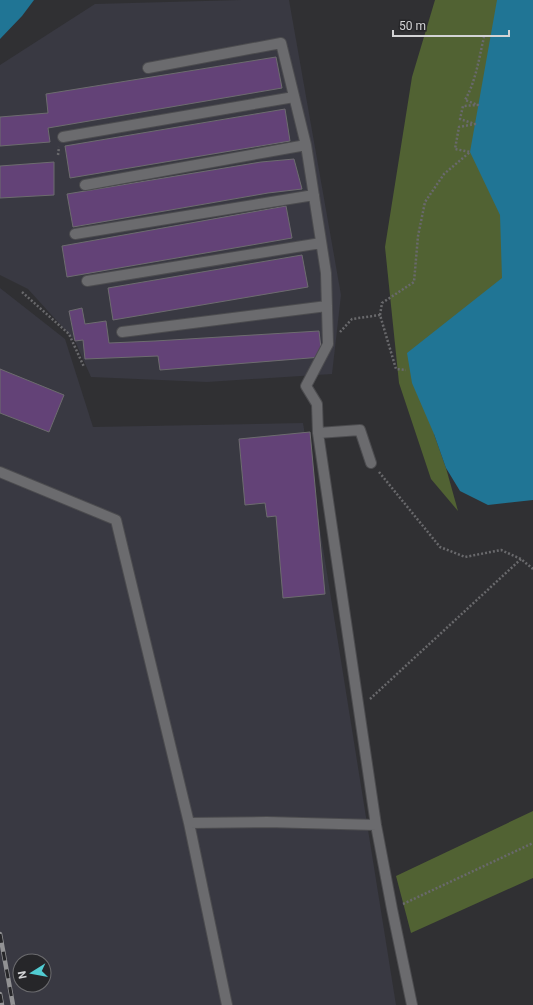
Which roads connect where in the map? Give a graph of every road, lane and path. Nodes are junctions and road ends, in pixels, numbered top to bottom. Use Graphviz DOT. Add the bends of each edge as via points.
graph roads {
  1 [pos="484,37"];
  2 [pos="148,68"];
  3 [pos="294,97"];
  4 [pos="63,137"];
  5 [pos="306,146"];
  6 [pos="85,185"];
  7 [pos="314,195"];
  8 [pos="75,234"];
  9 [pos="321,242"];
  10 [pos="87,281"];
  11 [pos="22,292"];
  12 [pos="327,306"];
  13 [pos="380,315"];
  14 [pos="122,332"];
  15 [pos="328,344"];
  16 [pos="84,367"];
  17 [pos="406,370"];
  18 [pos="318,433"];
  19 [pos="371,463"];
  20 [pos="0,472"];
  21 [pos="521,559"];
  22 [pos="533,569"];
  23 [pos="359,708"];
  24 [pos="189,823"];
  25 [pos="376,825"];
  26 [pos="533,843"];
  27 [pos="392,909"];
  28 [pos="227,1005"];
  29 [pos="412,1005"];
  1 -- 13 [label="path" via="470,92 465,100 478,105 463,106 460,119 475,124 459,127 455,150 470,152 444,174 425,202 418,236 414,282 382,303"];
  2 -- 3 [label="lane" via="281,43"];
  3 -- 4 [label="lane"];
  3 -- 5 [label="lane"];
  5 -- 6 [label="lane"];
  5 -- 7 [label="lane"];
  7 -- 8 [label="lane"];
  7 -- 9 [label="lane"];
  9 -- 10 [label="lane"];
  9 -- 12 [label="lane" via="326,273"];
  11 -- 16 [label="path" via="69,334"];
  12 -- 14 [label="lane"];
  12 -- 15 [label="lane"];
  13 -- 15 [label="path" via="352,319"];
  13 -- 17 [label="path" via="396,369"];
  15 -- 18 [label="lane" via="306,386 317,404"];
  18 -- 19 [label="lane" via="360,430"];
  18 -- 23 [label="lane"];
  19 -- 21 [label="path" via="440,547 465,557 501,550"];
  20 -- 24 [label="lane" via="116,520"];
  21 -- 22 [label="path"];
  21 -- 23 [label="path"];
  23 -- 25 [label="lane"];
  24 -- 25 [label="lane"];
  24 -- 28 [label="lane"];
  25 -- 27 [label="lane"];
  26 -- 27 [label="path"];
  27 -- 29 [label="lane"];
}
